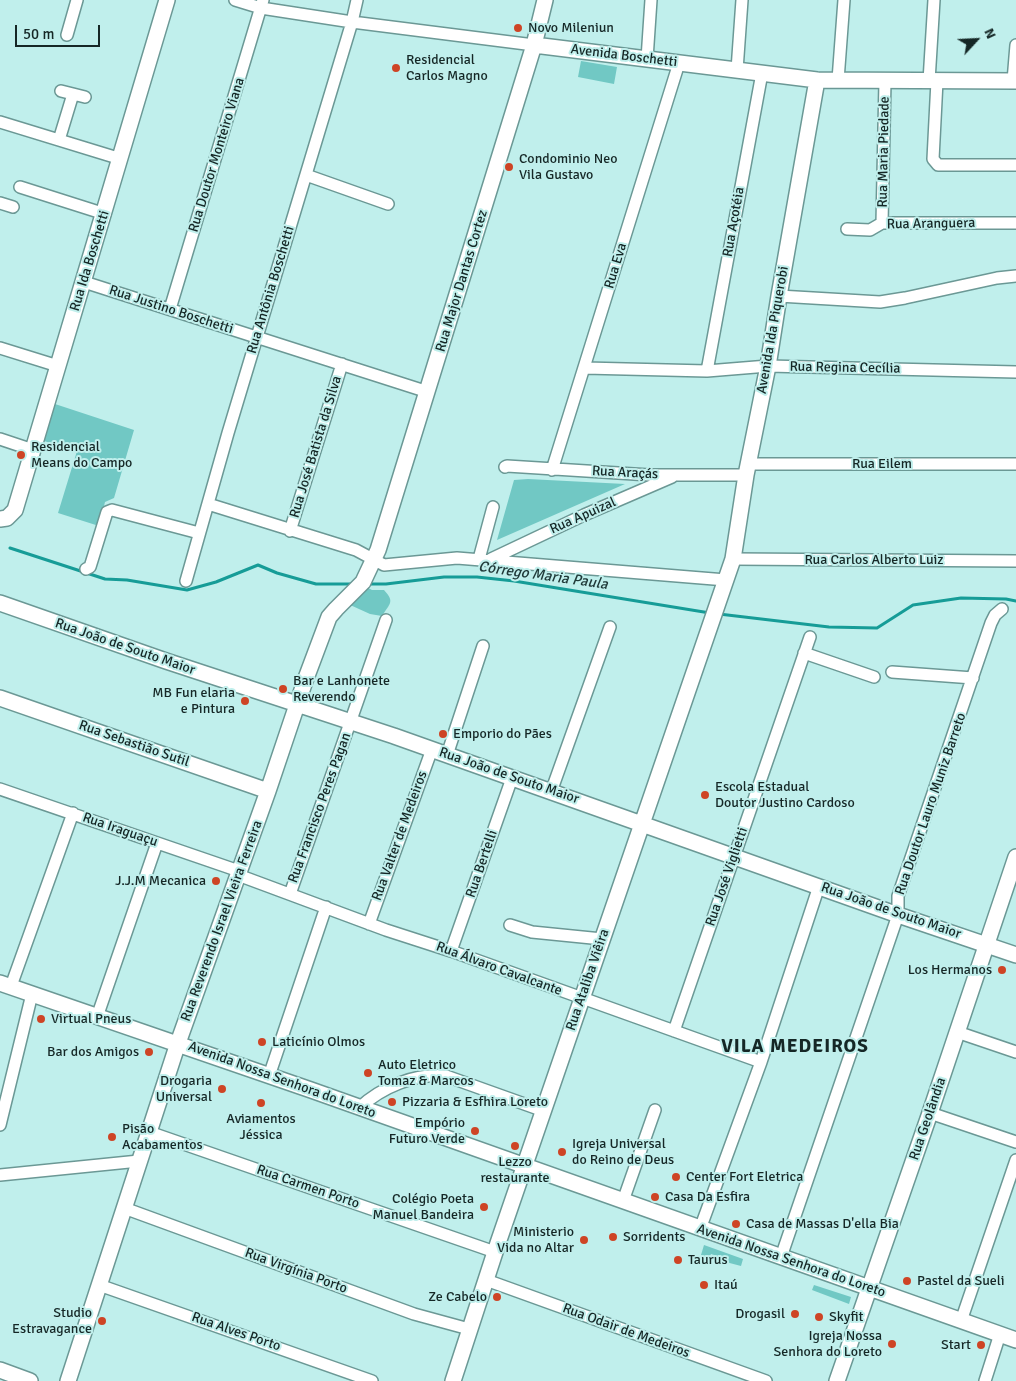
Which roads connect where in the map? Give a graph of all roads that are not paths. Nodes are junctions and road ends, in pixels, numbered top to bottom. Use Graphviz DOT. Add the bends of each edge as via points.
graph roads {
  1 [pos="77,0"];
  2 [pos="167,0"];
  3 [pos="235,0"];
  4 [pos="357,0"];
  5 [pos="545,0"];
  6 [pos="651,0"];
  7 [pos="742,0"];
  8 [pos="844,0"];
  9 [pos="934,0"];
  10 [pos="262,4"];
  11 [pos="352,22"];
  12 [pos="67,35"];
  13 [pos="534,45"];
  14 [pos="1016,45"];
  15 [pos="647,59"];
  16 [pos="679,63"];
  17 [pos="737,70"];
  18 [pos="762,73"];
  19 [pos="818,80"];
  20 [pos="838,80"];
  21 [pos="885,81"];
  22 [pos="933,81"];
  23 [pos="1015,81"];
  24 [pos="60,90"];
  25 [pos="0,122"];
  26 [pos="59,140"];
  27 [pos="121,159"];
  28 [pos="1016,165"];
  29 [pos="306,175"];
  30 [pos="20,187"];
  31 [pos="0,203"];
  32 [pos="388,204"];
  33 [pos="13,207"];
  34 [pos="104,214"];
  35 [pos="882,223"];
  36 [pos="1016,223"];
  37 [pos="847,229"];
  38 [pos="1016,276"];
  39 [pos="84,282"];
  40 [pos="778,296"];
  41 [pos="170,309"];
  42 [pos="257,337"];
  43 [pos="0,348"];
  44 [pos="342,364"];
  45 [pos="58,366"];
  46 [pos="768,366"];
  47 [pos="585,368"];
  48 [pos="707,371"];
  49 [pos="1016,372"];
  50 [pos="428,392"];
  51 [pos="0,439"];
  52 [pos="33,450"];
  53 [pos="1016,464"];
  54 [pos="505,468"];
  55 [pos="747,469"];
  56 [pos="552,470"];
  57 [pos="677,475"];
  58 [pos="208,504"];
  59 [pos="493,507"];
  60 [pos="4,518"];
  61 [pos="290,530"];
  62 [pos="199,533"];
  63 [pos="484,559"];
  64 [pos="733,559"];
  65 [pos="374,560"];
  66 [pos="1016,561"];
  67 [pos="86,569"];
  68 [pos="186,580"];
  69 [pos="726,580"];
  70 [pos="0,603"];
  71 [pos="1002,610"];
  72 [pos="386,620"];
  73 [pos="610,627"];
  74 [pos="810,638"];
  75 [pos="483,646"];
  76 [pos="804,654"];
  77 [pos="892,672"];
  78 [pos="874,677"];
  79 [pos="973,678"];
  80 [pos="0,698"];
  81 [pos="297,704"];
  82 [pos="351,722"];
  83 [pos="432,749"];
  84 [pos="447,755"];
  85 [pos="512,778"];
  86 [pos="0,789"];
  87 [pos="268,791"];
  88 [pos="551,792"];
  89 [pos="73,814"];
  90 [pos="642,823"];
  91 [pos="157,843"];
  92 [pos="734,856"];
  93 [pos="1016,857"];
  94 [pos="238,873"];
  95 [pos="819,886"];
  96 [pos="290,894"];
  97 [pos="326,907"];
  98 [pos="898,915"];
  99 [pos="369,924"];
  100 [pos="510,925"];
  101 [pos="602,939"];
  102 [pos="986,944"];
  103 [pos="451,951"];
  104 [pos="1016,954"];
  105 [pos="6,984"];
  106 [pos="32,994"];
  107 [pos="581,999"];
  108 [pos="97,1017"];
  109 [pos="674,1031"];
  110 [pos="957,1032"];
  111 [pos="178,1043"];
  112 [pos="1016,1052"];
  113 [pos="761,1062"];
  114 [pos="269,1076"];
  115 [pos="5,1080"];
  116 [pos="359,1108"];
  117 [pos="655,1110"];
  118 [pos="544,1111"];
  119 [pos="930,1113"];
  120 [pos="0,1125"];
  121 [pos="149,1132"];
  122 [pos="1016,1142"];
  123 [pos="1016,1160"];
  124 [pos="139,1161"];
  125 [pos="524,1166"];
  126 [pos="0,1176"];
  127 [pos="623,1201"];
  128 [pos="124,1208"];
  129 [pos="700,1229"];
  130 [pos="495,1252"];
  131 [pos="781,1257"];
  132 [pos="486,1280"];
  133 [pos="99,1284"];
  134 [pos="868,1288"];
  135 [pos="961,1320"];
  136 [pos="469,1329"];
  137 [pos="1000,1334"];
  138 [pos="1016,1340"];
  139 [pos="0,1370"];
  140 [pos="30,1381"];
  141 [pos="68,1381"];
  142 [pos="372,1381"];
  143 [pos="453,1381"];
  144 [pos="766,1381"];
  145 [pos="837,1381"];
  146 [pos="985,1381"];
  1 -- 12 [label="street"];
  2 -- 27 [label="street, Rua Ida Boschetti"];
  3 -- 10 [label="street, Avenida Boschetti"];
  4 -- 11 [label="street, Rua Antônia Boschetti"];
  5 -- 13 [label="street, Rua Major Dantas Cortez"];
  6 -- 15 [label="street"];
  7 -- 17 [label="street"];
  8 -- 20 [label="street"];
  9 -- 22 [label="street"];
  10 -- 11 [label="street, Avenida Boschetti"];
  10 -- 41 [label="street, Rua Doutor Monteiro Viana"];
  11 -- 13 [label="street, Avenida Boschetti"];
  11 -- 29 [label="street, Rua Antônia Boschetti"];
  13 -- 15 [label="street, Avenida Boschetti"];
  13 -- 50 [label="street, Rua Major Dantas Cortez"];
  14 -- 23 [label="street"];
  15 -- 16 [label="street, Avenida Boschetti"];
  16 -- 17 [label="street, Avenida Boschetti"];
  16 -- 47 [label="street, Rua Eva"];
  17 -- 18 [label="street, Avenida Boschetti"];
  18 -- 19 [label="street, Avenida Boschetti"];
  18 -- 48 [label="street, Rua Açotéia"];
  19 -- 20 [label="street, Avenida Boschetti"];
  19 -- 40 [label="street, Avenida Ida Piquerobi"];
  20 -- 21 [label="street, Avenida Boschetti"];
  21 -- 22 [label="street, Avenida Boschetti"];
  21 -- 35 [label="street, Rua Maria Piedade"];
  22 -- 23 [label="street, Avenida Boschetti"];
  22 -- 28 [label="street" via="934,162 938,165"];
  24 -- 26 [label="street" via="79,96"];
  25 -- 26 [label="street"];
  26 -- 27 [label="street"];
  27 -- 34 [label="street, Rua Ida Boschetti"];
  29 -- 32 [label="street"];
  29 -- 42 [label="street, Rua Antônia Boschetti"];
  30 -- 34 [label="street"];
  31 -- 33 [label="street"];
  34 -- 39 [label="street, Rua Ida Boschetti"];
  35 -- 36 [label="street, Rua Aranguera"];
  35 -- 37 [label="street, Rua Aranguera" via="870,230"];
  38 -- 40 [label="street" via="880,302"];
  39 -- 41 [label="street, Rua Justino Boschetti"];
  39 -- 45 [label="street, Rua Ida Boschetti"];
  40 -- 46 [label="street, Avenida Ida Piquerobi"];
  41 -- 42 [label="street, Rua Justino Boschetti"];
  42 -- 44 [label="street, Rua Justino Boschetti"];
  42 -- 58 [label="street, Rua Antônia Boschetti"];
  43 -- 45 [label="street"];
  44 -- 50 [label="street, Rua Justino Boschetti"];
  44 -- 61 [label="street, Rua José Batista da Silva"];
  45 -- 52 [label="street, Rua Ida Boschetti"];
  46 -- 48 [label="street, Rua Regina Cecília"];
  46 -- 49 [label="street, Rua Regina Cecília"];
  46 -- 55 [label="street, Avenida Ida Piquerobi"];
  47 -- 48 [label="street, Rua Regina Cecília"];
  47 -- 56 [label="street, Rua Eva"];
  50 -- 65 [label="street, Rua Major Dantas Cortez"];
  51 -- 52 [label="street"];
  52 -- 60 [label="street, Rua Ida Boschetti" via="16,510"];
  53 -- 55 [label="street, Rua Eilem"];
  54 -- 56 [label="street, Rua Araçás"];
  55 -- 57 [label="street, Rua Araçás"];
  55 -- 64 [label="street, Avenida Ida Piquerobi"];
  56 -- 57 [label="street, Rua Araçás"];
  57 -- 63 [label="street, Rua Apuizal"];
  58 -- 61 [label="street"];
  58 -- 62 [label="street, Rua Antônia Boschetti"];
  59 -- 63 [label="street"];
  61 -- 65 [label="street" via="356,550"];
  62 -- 67 [label="street" via="116,510 107,512 90,567"];
  62 -- 68 [label="street, Rua Antônia Boschetti"];
  63 -- 65 [label="street" via="457,558 384,565"];
  63 -- 69 [label="street"];
  64 -- 66 [label="street, Rua Carlos Alberto Luiz"];
  64 -- 69 [label="street, Avenida Ida Piquerobi"];
  65 -- 81 [label="street, Rua Reverendo Israel Vieira Ferreira" via="363,582 329,617"];
  69 -- 90 [label="street, Rua Ataliba Viêira"];
  70 -- 81 [label="street, Rua João de Souto Maior"];
  71 -- 79 [label="street, Rua Doutor Lauro Muniz Barreto" via="994,615 990,624"];
  72 -- 82 [label="street, Rua Francisco Peres Pagan"];
  73 -- 88 [label="street"];
  74 -- 76 [label="street, Rua José Viglietti"];
  75 -- 84 [label="street"];
  76 -- 78 [label="street"];
  76 -- 92 [label="street, Rua José Viglietti"];
  77 -- 79 [label="street"];
  79 -- 98 [label="street, Rua Doutor Lauro Muniz Barreto" via="898,896"];
  80 -- 87 [label="street, Rua Sebastião Sutil"];
  81 -- 82 [label="street, Rua João de Souto Maior"];
  81 -- 87 [label="street, Rua Reverendo Israel Vieira Ferreira"];
  82 -- 83 [label="street, Rua João de Souto Maior"];
  82 -- 96 [label="street, Rua Francisco Peres Pagan"];
  83 -- 84 [label="street, Rua João de Souto Maior"];
  83 -- 99 [label="street, Rua Valter de Medeiros"];
  84 -- 85 [label="street, Rua João de Souto Maior"];
  85 -- 88 [label="street, Rua João de Souto Maior"];
  85 -- 103 [label="street, Rua Bertelli"];
  86 -- 89 [label="street, Rua Iraguaçu"];
  87 -- 94 [label="street, Rua Reverendo Israel Vieira Ferreira"];
  88 -- 90 [label="street, Rua João de Souto Maior"];
  89 -- 91 [label="street, Rua Iraguaçu"];
  89 -- 105 [label="street"];
  90 -- 92 [label="street, Rua João de Souto Maior"];
  90 -- 101 [label="street, Rua Ataliba Viêira"];
  91 -- 94 [label="street, Rua Iraguaçu"];
  91 -- 108 [label="street"];
  92 -- 95 [label="street, Rua João de Souto Maior"];
  92 -- 109 [label="street, Rua José Viglietti"];
  93 -- 102 [label="street, Rua Geolândia"];
  94 -- 96 [label="street, Rua Álvaro Cavalcante"];
  94 -- 111 [label="street, Rua Reverendo Israel Vieira Ferreira"];
  95 -- 98 [label="street, Rua João de Souto Maior"];
  95 -- 113 [label="street"];
  96 -- 97 [label="street, Rua Álvaro Cavalcante"];
  97 -- 99 [label="street, Rua Álvaro Cavalcante"];
  97 -- 114 [label="street"];
  98 -- 102 [label="street, Rua João de Souto Maior"];
  98 -- 131 [label="street, Rua Doutor Lauro Muniz Barreto"];
  99 -- 103 [label="street, Rua Álvaro Cavalcante"];
  100 -- 101 [label="street" via="532,932"];
  101 -- 107 [label="street, Rua Ataliba Viêira"];
  102 -- 104 [label="street, Rua João de Souto Maior"];
  102 -- 110 [label="street, Rua Geolândia"];
  103 -- 107 [label="street, Rua Álvaro Cavalcante"];
  105 -- 106 [label="street, Avenida Nossa Senhora do Loreto"];
  106 -- 108 [label="street, Avenida Nossa Senhora do Loreto"];
  106 -- 115 [label="street"];
  107 -- 109 [label="street, Rua Álvaro Cavalcante"];
  107 -- 118 [label="street, Rua Ataliba Viêira"];
  108 -- 111 [label="street, Avenida Nossa Senhora do Loreto"];
  109 -- 113 [label="street, Rua Álvaro Cavalcante"];
  110 -- 112 [label="street"];
  110 -- 119 [label="street, Rua Geolândia"];
  111 -- 114 [label="street, Avenida Nossa Senhora do Loreto"];
  111 -- 121 [label="street, Rua Reverendo Israel Vieira Ferreira"];
  113 -- 129 [label="street"];
  114 -- 116 [label="street, Avenida Nossa Senhora do Loreto"];
  115 -- 120 [label="street"];
  116 -- 118 [label="street" via="394,1085 437,1075"];
  116 -- 125 [label="street, Avenida Nossa Senhora do Loreto"];
  117 -- 127 [label="street"];
  118 -- 125 [label="street, Rua Ataliba Viêira"];
  119 -- 122 [label="street"];
  119 -- 134 [label="street, Rua Geolândia"];
  121 -- 124 [label="street, Rua Reverendo Israel Vieira Ferreira"];
  121 -- 130 [label="street, Rua Carmen Porto"];
  123 -- 135 [label="street"];
  124 -- 126 [label="street"];
  124 -- 128 [label="street, Rua Reverendo Israel Vieira Ferreira"];
  125 -- 127 [label="street, Avenida Nossa Senhora do Loreto"];
  125 -- 130 [label="street, Rua Ataliba Viêira"];
  127 -- 129 [label="street, Avenida Nossa Senhora do Loreto"];
  128 -- 133 [label="street, Rua Reverendo Israel Vieira Ferreira"];
  128 -- 136 [label="street, Rua Virgínia Porto" via="414,1314"];
  129 -- 131 [label="street, Avenida Nossa Senhora do Loreto"];
  130 -- 132 [label="street, Rua Ataliba Viêira"];
  131 -- 134 [label="street, Avenida Nossa Senhora do Loreto"];
  132 -- 136 [label="street, Rua Ataliba Viêira"];
  132 -- 144 [label="street, Rua Odair de Medeiros"];
  133 -- 141 [label="street, Rua Reverendo Israel Vieira Ferreira"];
  133 -- 142 [label="street, Rua Alves Porto"];
  134 -- 135 [label="street, Avenida Nossa Senhora do Loreto"];
  134 -- 145 [label="street, Rua Geolândia"];
  135 -- 137 [label="street, Avenida Nossa Senhora do Loreto"];
  136 -- 143 [label="street, Rua Ataliba Viêira"];
  137 -- 138 [label="street, Avenida Nossa Senhora do Loreto"];
  137 -- 146 [label="street"];
  139 -- 140 [label="street"];
}
